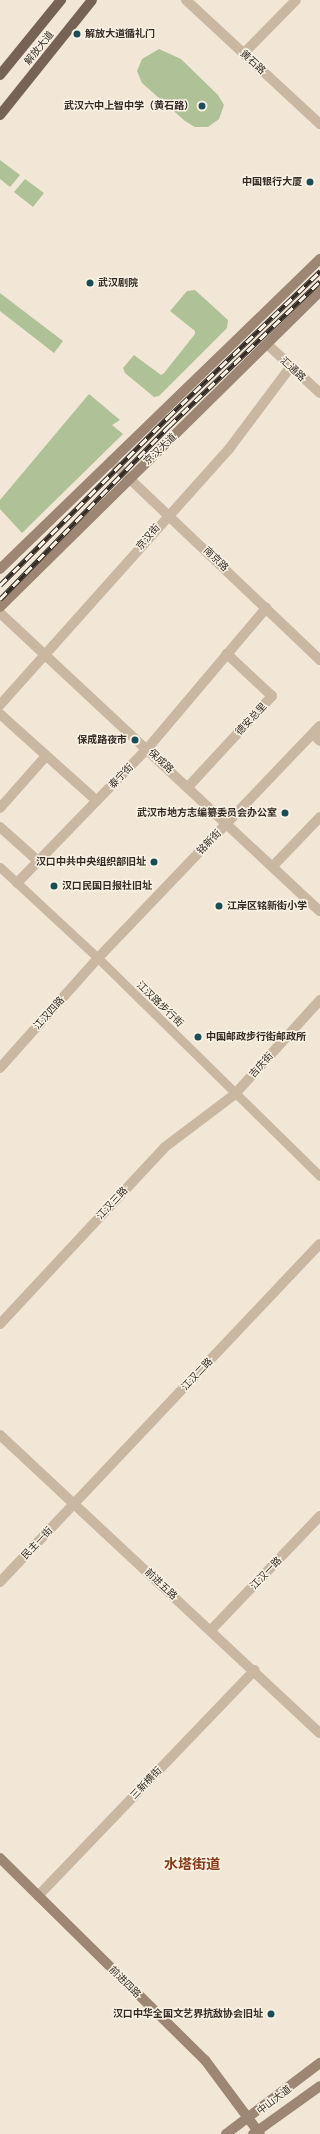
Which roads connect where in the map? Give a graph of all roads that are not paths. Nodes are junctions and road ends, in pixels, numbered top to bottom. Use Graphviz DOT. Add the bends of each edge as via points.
graph roads {
  1 [pos="61,0"];
  2 [pos="92,0"];
  3 [pos="186,0"];
  4 [pos="296,0"];
  5 [pos="244,53"];
  6 [pos="0,75"];
  7 [pos="1,114"];
  8 [pos="320,124"];
  9 [pos="320,259"];
  10 [pos="320,292"];
  11 [pos="267,344"];
  12 [pos="291,366"];
  13 [pos="320,393"];
  14 [pos="112,461"];
  15 [pos="131,477"];
  16 [pos="169,513"];
  17 [pos="0,568"];
  18 [pos="0,607"];
  19 [pos="266,608"];
  20 [pos="0,613"];
  21 [pos="227,654"];
  22 [pos="45,655"];
  23 [pos="320,660"];
  24 [pos="0,705"];
  25 [pos="0,714"];
  26 [pos="318,734"];
  27 [pos="147,749"];
  28 [pos="46,756"];
  29 [pos="188,787"];
  30 [pos="97,801"];
  31 [pos="0,808"];
  32 [pos="320,817"];
  33 [pos="227,823"];
  34 [pos="0,827"];
  35 [pos="38,861"];
  36 [pos="273,866"];
  37 [pos="0,867"];
  38 [pos="17,883"];
  39 [pos="320,911"];
  40 [pos="98,958"];
  41 [pos="320,1000"];
  42 [pos="0,1068"];
  43 [pos="235,1094"];
  44 [pos="320,1176"];
  45 [pos="320,1244"];
  46 [pos="0,1324"];
  47 [pos="0,1435"];
  48 [pos="74,1504"];
  49 [pos="320,1516"];
  50 [pos="0,1582"];
  51 [pos="211,1630"];
  52 [pos="255,1670"];
  53 [pos="320,1733"];
  54 [pos="0,1858"];
  55 [pos="38,1896"];
  56 [pos="320,2064"];
  57 [pos="320,2086"];
  58 [pos="249,2119"];
  59 [pos="257,2133"];
  60 [pos="226,2134"];
  1 -- 6 [label="main road, 解放大道"];
  2 -- 7 [label="main road, 解放大道"];
  3 -- 5 [label="street, 黄石路"];
  4 -- 5 [label="street"];
  5 -- 8 [label="street, 黄石路"];
  9 -- 14 [label="main road"];
  10 -- 11 [label="main road, 京汉大道"];
  11 -- 12 [label="street, 汇通路"];
  11 -- 15 [label="main road, 京汉大道"];
  12 -- 13 [label="street, 汇通路"];
  12 -- 16 [label="street, 京汉街" via="229,449"];
  14 -- 15 [label="street, 南京路"];
  14 -- 17 [label="main road"];
  15 -- 16 [label="street, 南京路"];
  15 -- 18 [label="main road, 京汉大道"];
  16 -- 19 [label="street, 南京路"];
  16 -- 22 [label="street, 京汉街"];
  19 -- 21 [label="street, 泰宁街"];
  19 -- 23 [label="street, 南京路"];
  20 -- 22 [label="street, 保成路"];
  21 -- 27 [label="street, 泰宁街"];
  21 -- 29 [label="street, 德安总里" via="272,696"];
  22 -- 24 [label="street, 京汉街"];
  22 -- 27 [label="street, 保成路"];
  25 -- 28 [label="street"];
  26 -- 33 [label="street, 铭新街"];
  27 -- 29 [label="street, 保成路"];
  27 -- 30 [label="street, 泰宁街"];
  28 -- 30 [label="street"];
  28 -- 31 [label="street"];
  29 -- 33 [label="street, 保成路"];
  30 -- 35 [label="street, 泰宁街"];
  32 -- 36 [label="street"];
  33 -- 36 [label="street, 保成路"];
  33 -- 40 [label="street, 铭新街"];
  34 -- 35 [label="street"];
  35 -- 38 [label="street, 泰宁街"];
  36 -- 39 [label="street, 保成路"];
  37 -- 38 [label="street, 江汉路步行街"];
  38 -- 40 [label="street, 江汉路步行街"];
  40 -- 42 [label="street, 江汉四路"];
  40 -- 43 [label="street, 江汉路步行街"];
  41 -- 43 [label="street, 吉庆街"];
  43 -- 44 [label="street, 江汉路步行街"];
  43 -- 46 [label="street, 江汉三路" via="165,1147"];
  45 -- 48 [label="street, 江汉二路"];
  47 -- 48 [label="street, 前进五路"];
  48 -- 50 [label="street, 民主一街"];
  48 -- 51 [label="street, 前进五路"];
  49 -- 51 [label="street, 江汉一路"];
  51 -- 52 [label="street, 前进五路"];
  52 -- 53 [label="street, 前进五路"];
  52 -- 55 [label="street, 三新横街"];
  54 -- 55 [label="main road, 前进四路"];
  55 -- 58 [label="main road, 前进四路" via="205,2060"];
  56 -- 58 [label="main road, 中山大道"];
  57 -- 59 [label="main road, 中山大道"];
  58 -- 59 [label="main road, 前进四路"];
  58 -- 60 [label="main road, 中山大道"];
}
